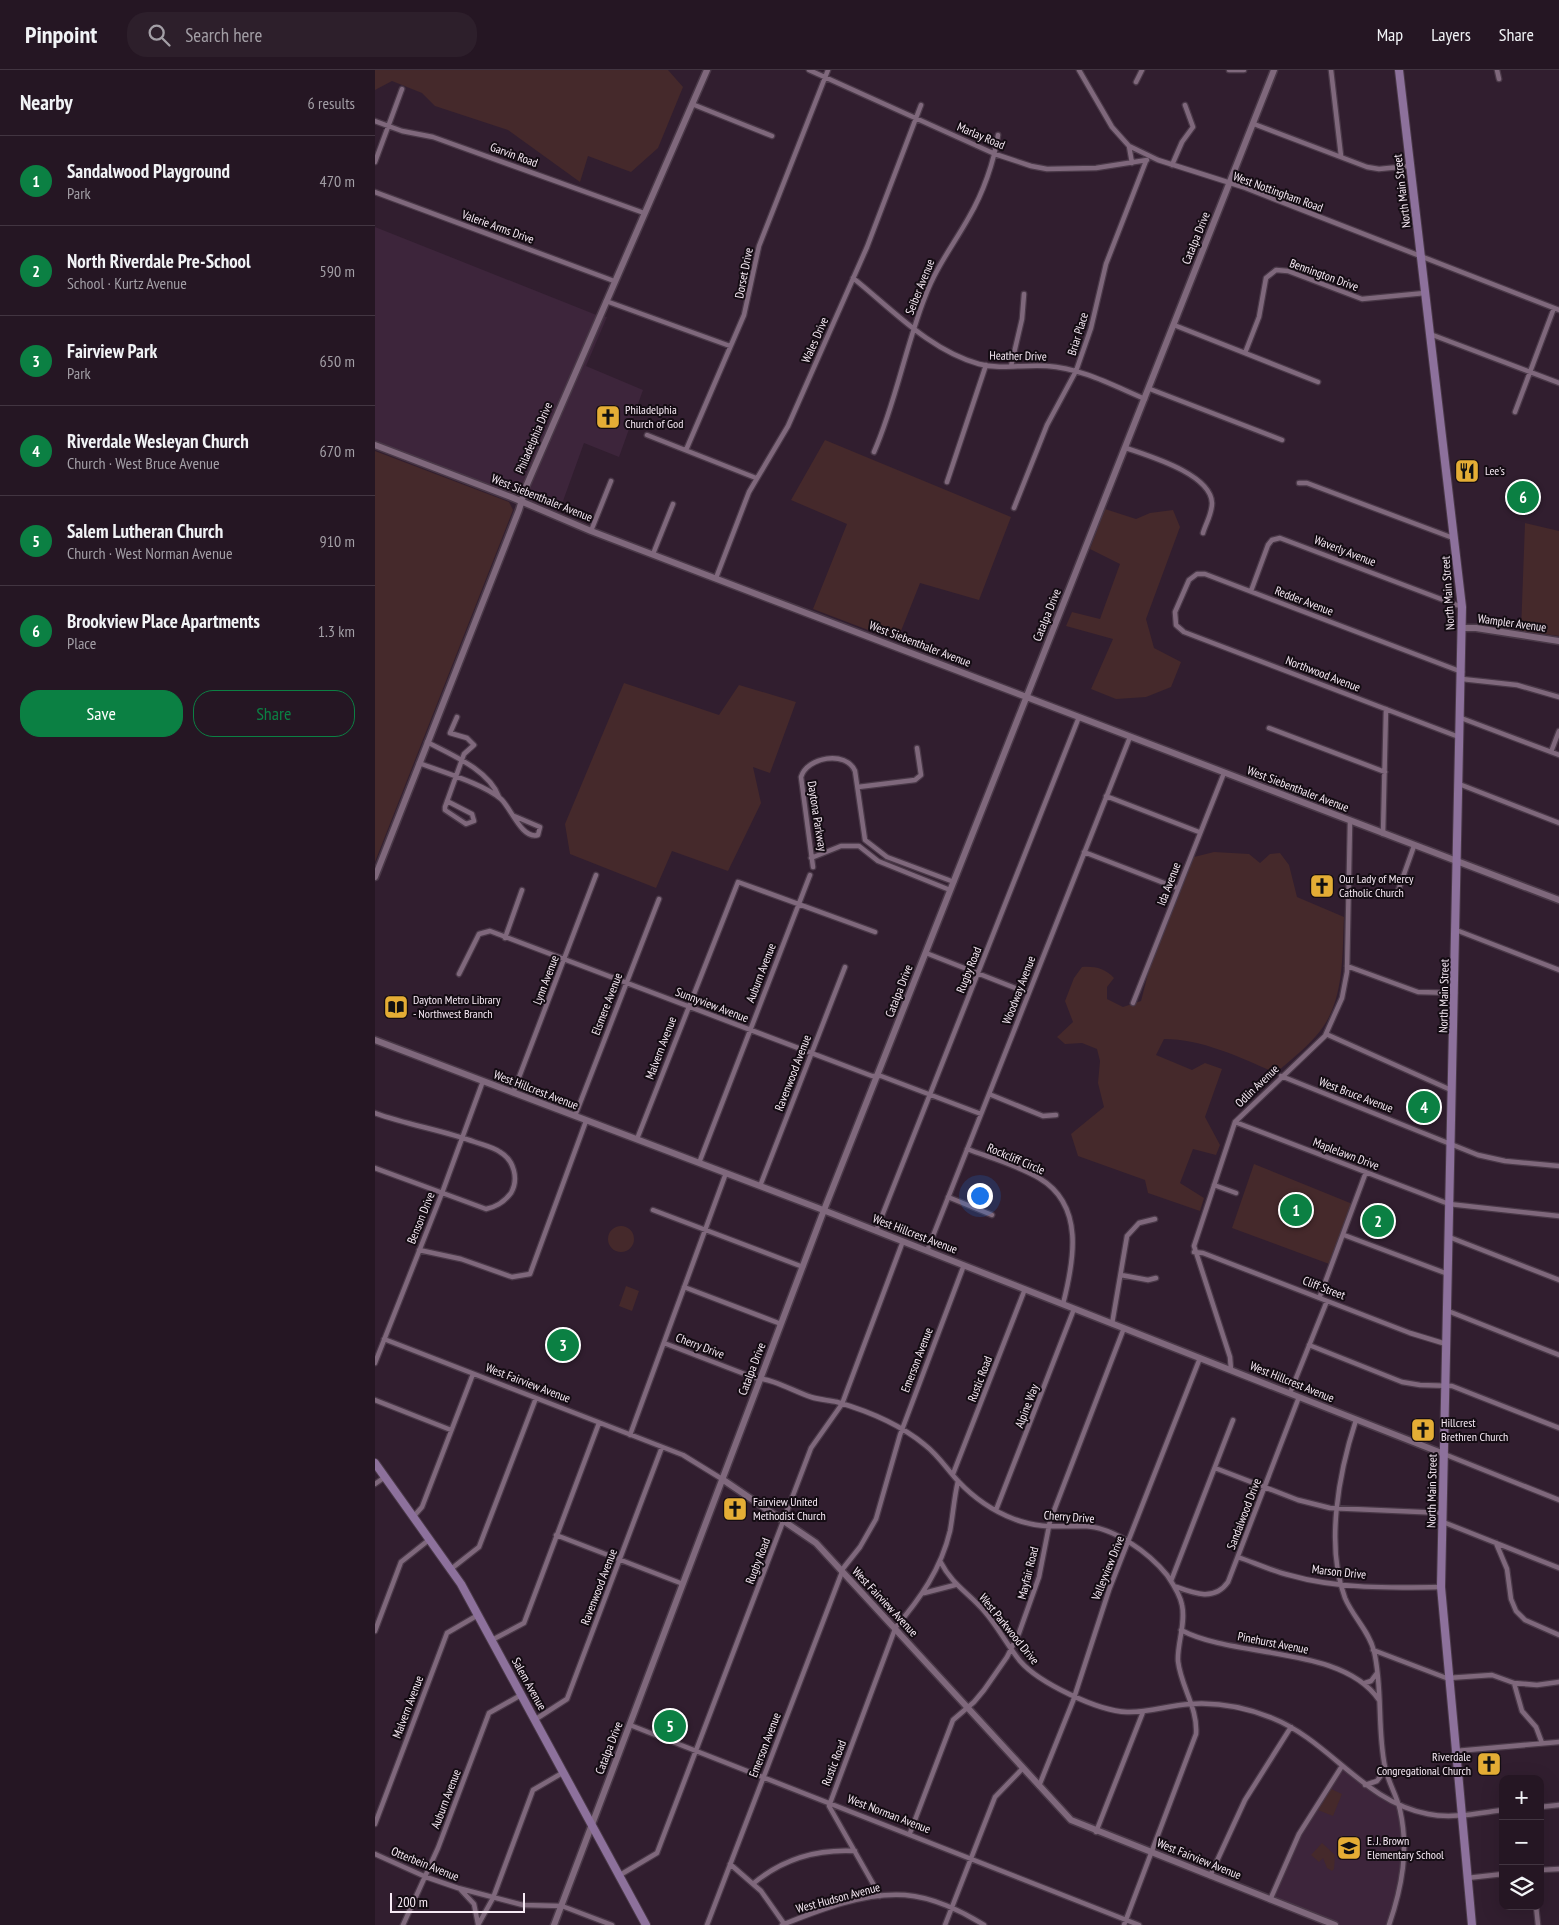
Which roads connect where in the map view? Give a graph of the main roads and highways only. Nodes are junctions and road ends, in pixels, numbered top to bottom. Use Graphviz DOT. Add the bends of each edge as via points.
graph roads {
  1 [pos="1399,70"];
  2 [pos="375,1464"];
  3 [pos="644,1925"];
  4 [pos="1472,1925"];
  1 -- 4 [label="main road, North Main Street" via="1463,628 1441,1587"];
  2 -- 3 [label="main road, Salem Avenue" via="451,1569 478,1615 593,1823"];
}
